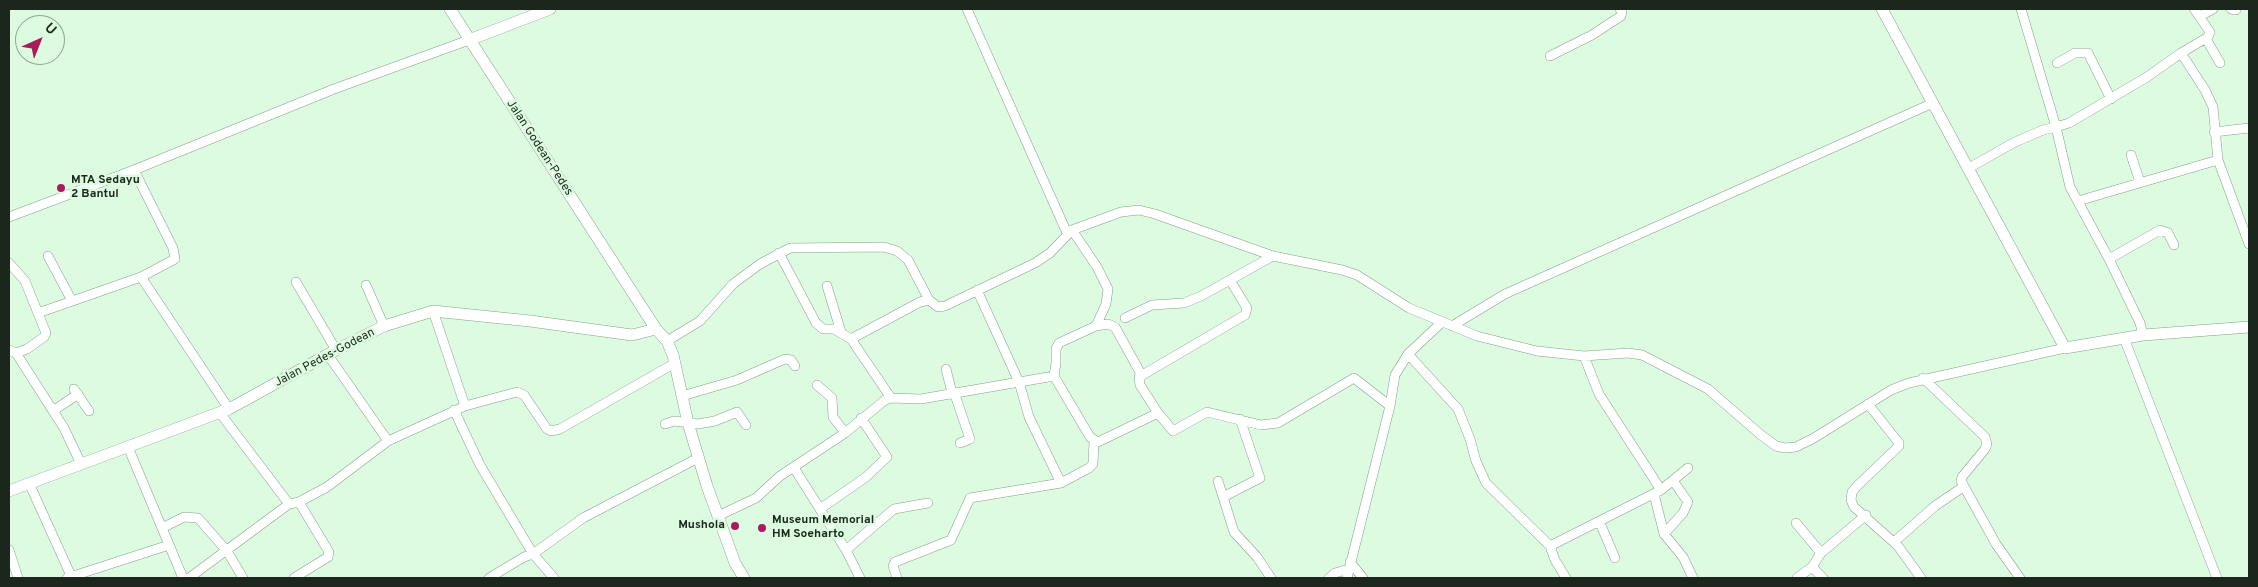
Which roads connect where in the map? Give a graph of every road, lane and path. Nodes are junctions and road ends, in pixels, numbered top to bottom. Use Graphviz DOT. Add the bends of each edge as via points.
graph roads {
  1 [pos="450,9"];
  2 [pos="550,9"];
  3 [pos="967,9"];
  4 [pos="1620,9"];
  5 [pos="1882,9"];
  6 [pos="2021,9"];
  7 [pos="2213,9"];
  8 [pos="2197,12"];
  9 [pos="2206,39"];
  10 [pos="469,40"];
  11 [pos="2181,53"];
  12 [pos="1550,56"];
  13 [pos="2057,63"];
  14 [pos="2220,63"];
  15 [pos="2111,99"];
  16 [pos="1933,103"];
  17 [pos="2056,126"];
  18 [pos="2249,128"];
  19 [pos="2214,132"];
  20 [pos="2131,155"];
  21 [pos="2218,160"];
  22 [pos="1969,168"];
  23 [pos="134,170"];
  24 [pos="2140,182"];
  25 [pos="2078,201"];
  26 [pos="9,217"];
  27 [pos="1070,231"];
  28 [pos="2249,244"];
  29 [pos="2174,245"];
  30 [pos="779,253"];
  31 [pos="48,256"];
  32 [pos="1273,256"];
  33 [pos="2109,259"];
  34 [pos="9,263"];
  35 [pos="141,277"];
  36 [pos="1230,280"];
  37 [pos="298,285"];
  38 [pos="366,285"];
  39 [pos="827,286"];
  40 [pos="977,290"];
  41 [pos="929,300"];
  42 [pos="72,301"];
  43 [pos="433,311"];
  44 [pos="38,313"];
  45 [pos="1125,318"];
  46 [pos="1442,322"];
  47 [pos="384,326"];
  48 [pos="1096,326"];
  49 [pos="1452,326"];
  50 [pos="2249,327"];
  51 [pos="656,329"];
  52 [pos="840,332"];
  53 [pos="2143,335"];
  54 [pos="2124,338"];
  55 [pos="851,339"];
  56 [pos="667,342"];
  57 [pos="2065,348"];
  58 [pos="12,351"];
  59 [pos="332,352"];
  60 [pos="1408,354"];
  61 [pos="1584,356"];
  62 [pos="675,363"];
  63 [pos="796,366"];
  64 [pos="946,369"];
  65 [pos="1141,374"];
  66 [pos="1054,376"];
  67 [pos="1923,378"];
  68 [pos="1019,382"];
  69 [pos="817,385"];
  70 [pos="953,393"];
  71 [pos="682,396"];
  72 [pos="891,398"];
  73 [pos="1868,404"];
  74 [pos="465,406"];
  75 [pos="1390,406"];
  76 [pos="454,410"];
  77 [pos="53,411"];
  78 [pos="89,411"];
  79 [pos="225,411"];
  80 [pos="1158,413"];
  81 [pos="861,418"];
  82 [pos="1240,419"];
  83 [pos="688,423"];
  84 [pos="665,424"];
  85 [pos="746,425"];
  86 [pos="844,433"];
  87 [pos="388,441"];
  88 [pos="1094,441"];
  89 [pos="960,443"];
  90 [pos="128,447"];
  91 [pos="698,458"];
  92 [pos="81,464"];
  93 [pos="794,468"];
  94 [pos="1688,468"];
  95 [pos="1218,481"];
  96 [pos="1062,482"];
  97 [pos="1674,482"];
  98 [pos="29,483"];
  99 [pos="1963,487"];
  100 [pos="9,491"];
  101 [pos="1658,492"];
  102 [pos="1223,497"];
  103 [pos="294,503"];
  104 [pos="928,503"];
  105 [pos="820,509"];
  106 [pos="718,516"];
  107 [pos="1866,516"];
  108 [pos="1600,523"];
  109 [pos="1796,523"];
  110 [pos="162,528"];
  111 [pos="1664,534"];
  112 [pos="1894,542"];
  113 [pos="169,545"];
  114 [pos="1550,546"];
  115 [pos="9,550"];
  116 [pos="846,550"];
  117 [pos="227,551"];
  118 [pos="1821,553"];
  119 [pos="533,554"];
  120 [pos="1615,558"];
  121 [pos="1812,566"];
  122 [pos="1349,570"];
  123 [pos="18,578"];
  124 [pos="70,578"];
  125 [pos="183,578"];
  126 [pos="189,578"];
  127 [pos="243,578"];
  128 [pos="294,578"];
  129 [pos="489,578"];
  130 [pos="554,578"];
  131 [pos="744,578"];
  132 [pos="860,578"];
  133 [pos="897,578"];
  134 [pos="1271,578"];
  135 [pos="1329,578"];
  136 [pos="1363,578"];
  137 [pos="1566,578"];
  138 [pos="1693,578"];
  139 [pos="1797,578"];
  140 [pos="1823,578"];
  141 [pos="1921,578"];
  142 [pos="2020,578"];
  143 [pos="2217,578"];
  1 -- 10 [label="street, Jalan Godean-Pedes"];
  2 -- 10 [label="street"];
  3 -- 27 [label="street"];
  4 -- 12 [label="street" via="1621,16"];
  5 -- 16 [label="street"];
  6 -- 17 [label="street"];
  7 -- 8 [label="street"];
  8 -- 9 [label="street" via="2210,32"];
  9 -- 11 [label="street"];
  9 -- 14 [label="street"];
  10 -- 23 [label="street"];
  10 -- 51 [label="street, Jalan Godean-Pedes"];
  11 -- 15 [label="street"];
  11 -- 19 [label="street" via="2213,107"];
  13 -- 15 [label="street" via="2075,52 2088,53"];
  15 -- 17 [label="street" via="2069,123"];
  16 -- 22 [label="street"];
  16 -- 49 [label="street" via="1505,294"];
  17 -- 22 [label="street" via="2013,143"];
  17 -- 25 [label="street" via="2070,187"];
  18 -- 19 [label="street"];
  19 -- 21 [label="street"];
  20 -- 24 [label="street"];
  21 -- 24 [label="street"];
  21 -- 28 [label="street"];
  22 -- 57 [label="street"];
  23 -- 26 [label="street"];
  23 -- 35 [label="street" via="176,257"];
  24 -- 25 [label="street"];
  25 -- 33 [label="street"];
  27 -- 32 [label="street" via="1121,212 1139,210"];
  27 -- 40 [label="street" via="1050,253 1035,263"];
  27 -- 48 [label="street" via="1108,288 1106,304"];
  29 -- 33 [label="street" via="2168,233 2160,230"];
  30 -- 41 [label="street" via="801,246 897,250 908,260"];
  30 -- 52 [label="street" via="816,322 824,329"];
  30 -- 56 [label="street" via="733,284 700,321"];
  31 -- 42 [label="street"];
  32 -- 36 [label="street"];
  32 -- 46 [label="street" via="1357,275 1409,308"];
  33 -- 53 [label="street"];
  34 -- 44 [label="street" via="25,281"];
  35 -- 42 [label="street"];
  35 -- 79 [label="street"];
  36 -- 45 [label="street" via="1184,303 1152,305"];
  36 -- 65 [label="street" via="1247,308 1244,315"];
  37 -- 59 [label="street"];
  38 -- 47 [label="street"];
  39 -- 52 [label="street"];
  40 -- 41 [label="street" via="945,306 938,307"];
  40 -- 68 [label="street"];
  41 -- 55 [label="street"];
  42 -- 44 [label="street"];
  43 -- 47 [label="street, Jalan Pedes-Godean"];
  43 -- 51 [label="street, Jalan Pedes-Godean" via="632,335"];
  43 -- 74 [label="street"];
  44 -- 58 [label="street" via="46,329 44,337 27,349"];
  46 -- 49 [label="street"];
  46 -- 60 [label="street"];
  47 -- 59 [label="street, Jalan Pedes-Godean"];
  48 -- 65 [label="street" via="1108,324 1115,327"];
  48 -- 66 [label="street" via="1059,342"];
  49 -- 61 [label="street" via="1477,336 1537,351"];
  50 -- 53 [label="street"];
  51 -- 56 [label="street, Jalan Godean-Pedes"];
  52 -- 55 [label="street"];
  53 -- 54 [label="street"];
  54 -- 57 [label="street"];
  54 -- 143 [label="street"];
  55 -- 72 [label="street"];
  56 -- 62 [label="street, Jalan Godean-Pedes"];
  57 -- 67 [label="street"];
  58 -- 77 [label="street"];
  59 -- 79 [label="street, Jalan Pedes-Godean"];
  59 -- 87 [label="street"];
  60 -- 75 [label="street" via="1395,375"];
  60 -- 114 [label="street" via="1458,409 1486,483"];
  61 -- 73 [label="street" via="1628,353 1654,360 1708,389 1761,435 1776,446 1785,448 1796,447 1814,438"];
  61 -- 101 [label="street" via="1599,394"];
  62 -- 71 [label="street, Jalan Godean-Pedes"];
  62 -- 74 [label="street" via="560,429 551,431 524,395 517,392"];
  63 -- 71 [label="street" via="785,359 737,380"];
  64 -- 70 [label="street"];
  65 -- 80 [label="street" via="1138,379 1140,385"];
  66 -- 68 [label="street"];
  66 -- 88 [label="street"];
  67 -- 73 [label="street" via="1891,390"];
  67 -- 99 [label="street" via="1985,437 1985,449 1962,477"];
  68 -- 70 [label="street"];
  68 -- 96 [label="street" via="1029,417"];
  69 -- 86 [label="street" via="832,398 833,417"];
  70 -- 72 [label="street" via="921,399"];
  70 -- 89 [label="street" via="970,439"];
  71 -- 83 [label="street, Jalan Godean-Pedes"];
  72 -- 81 [label="street"];
  73 -- 107 [label="street" via="1899,446 1852,492 1854,507"];
  74 -- 76 [label="street"];
  75 -- 82 [label="street" via="1354,378 1278,423 1261,425"];
  75 -- 122 [label="street"];
  76 -- 87 [label="street"];
  76 -- 119 [label="street" via="480,465"];
  77 -- 78 [label="street" via="76,391"];
  77 -- 92 [label="street"];
  79 -- 90 [label="street, Jalan Pedes-Godean"];
  79 -- 103 [label="street"];
  80 -- 82 [label="street" via="1173,430 1207,412"];
  80 -- 88 [label="street" via="1120,433"];
  81 -- 86 [label="street"];
  81 -- 105 [label="street" via="887,457 866,477"];
  82 -- 102 [label="street" via="1260,478"];
  83 -- 84 [label="street" via="674,421"];
  83 -- 85 [label="street" via="715,421 737,412"];
  83 -- 91 [label="street, Jalan Godean-Pedes"];
  86 -- 93 [label="street"];
  87 -- 103 [label="street" via="327,487"];
  88 -- 96 [label="street" via="1090,468"];
  90 -- 92 [label="street, Jalan Pedes-Godean"];
  90 -- 110 [label="street"];
  91 -- 106 [label="street, Jalan Godean-Pedes"];
  91 -- 119 [label="street" via="583,518"];
  92 -- 98 [label="street, Jalan Pedes-Godean"];
  93 -- 105 [label="street"];
  93 -- 106 [label="street" via="756,498"];
  94 -- 97 [label="street"];
  95 -- 102 [label="street"];
  96 -- 133 [label="street" via="970,498 951,540 895,562"];
  97 -- 101 [label="street"];
  97 -- 111 [label="street" via="1688,502 1683,513"];
  98 -- 100 [label="street, Jalan Pedes-Godean"];
  98 -- 124 [label="street"];
  99 -- 112 [label="street" via="1935,506"];
  99 -- 142 [label="street"];
  101 -- 108 [label="street"];
  101 -- 111 [label="street"];
  102 -- 134 [label="street" via="1234,532"];
  103 -- 117 [label="street" via="252,530"];
  103 -- 128 [label="street" via="329,552 328,556"];
  104 -- 116 [label="street" via="894,509"];
  105 -- 116 [label="street"];
  106 -- 131 [label="street, Jalan Godean-Pedes"];
  107 -- 112 [label="street"];
  107 -- 118 [label="street"];
  108 -- 114 [label="street"];
  108 -- 120 [label="street"];
  109 -- 118 [label="street"];
  110 -- 113 [label="street"];
  110 -- 117 [label="street" via="184,517 197,517"];
  111 -- 138 [label="street" via="1683,557"];
  112 -- 141 [label="street"];
  113 -- 124 [label="street"];
  113 -- 125 [label="street"];
  114 -- 137 [label="street"];
  115 -- 123 [label="street"];
  116 -- 132 [label="street"];
  117 -- 126 [label="street"];
  117 -- 127 [label="street"];
  118 -- 121 [label="street"];
  119 -- 129 [label="street"];
  119 -- 130 [label="street"];
  121 -- 139 [label="street"];
  121 -- 140 [label="street"];
  122 -- 135 [label="street"];
  122 -- 136 [label="street"];
}
